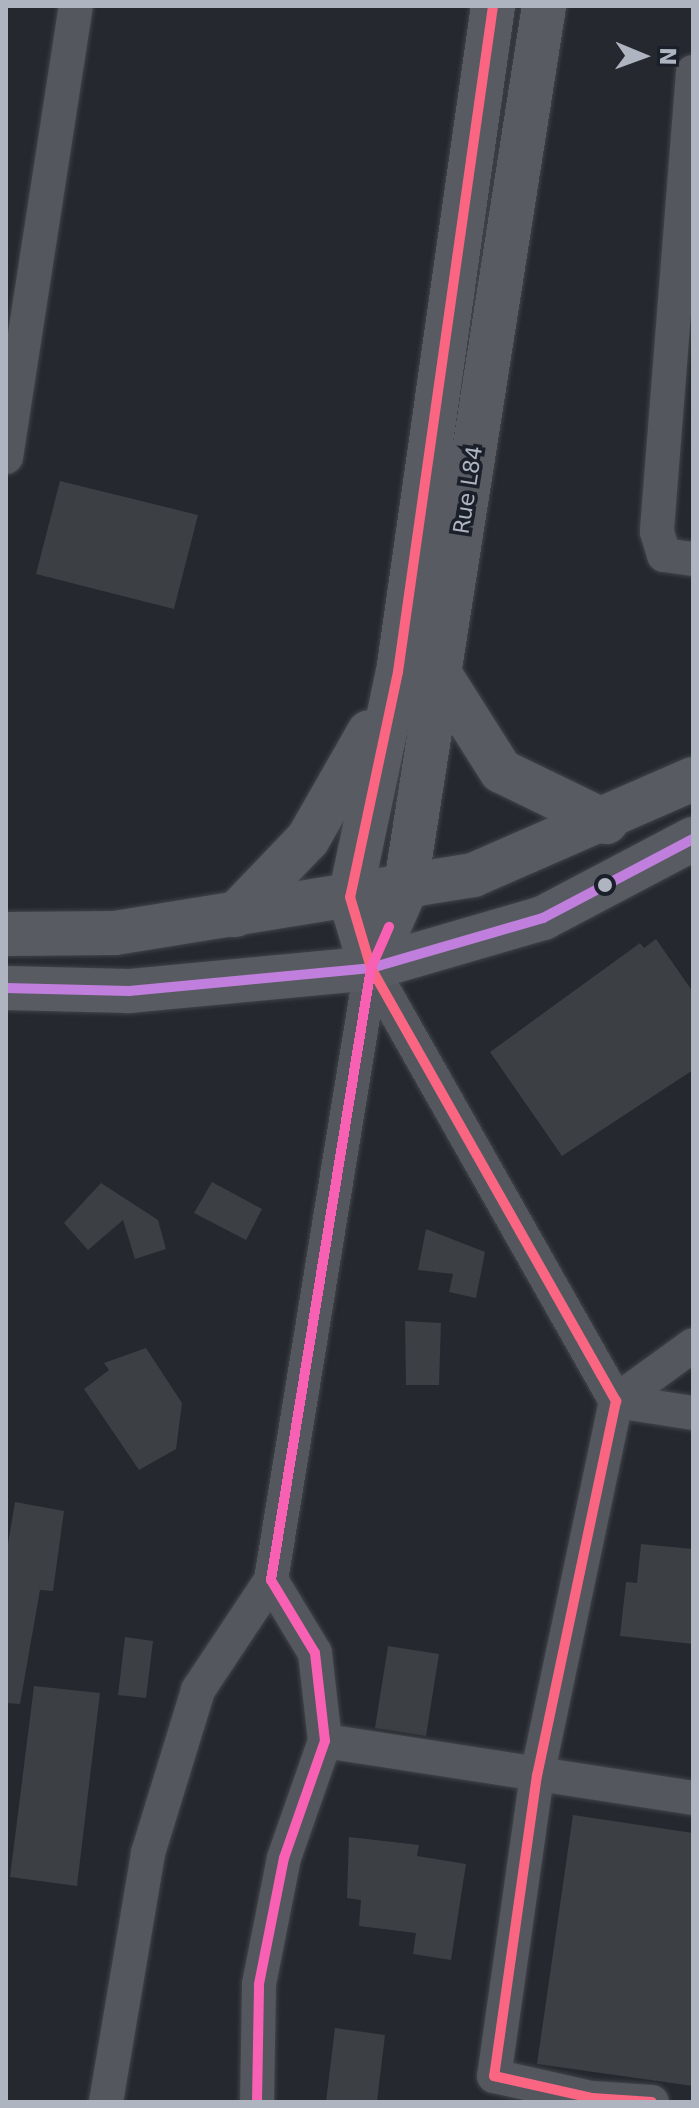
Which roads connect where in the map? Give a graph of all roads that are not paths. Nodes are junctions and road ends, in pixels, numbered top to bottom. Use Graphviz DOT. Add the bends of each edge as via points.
graph roads {
  1 [pos="76,6"];
  2 [pos="493,6"];
  3 [pos="544,6"];
  4 [pos="693,72"];
  5 [pos="6,457"];
  6 [pos="693,559"];
  7 [pos="418,673"];
  8 [pos="693,779"];
  9 [pos="606,822"];
  10 [pos="693,839"];
  11 [pos="405,890"];
  12 [pos="350,897"];
  13 [pos="235,915"];
  14 [pos="6,934"];
  15 [pos="371,968"];
  16 [pos="6,988"];
  17 [pos="693,1345"];
  18 [pos="616,1401"];
  19 [pos="693,1413"];
  20 [pos="271,1580"];
  21 [pos="325,1741"];
  22 [pos="537,1775"];
  23 [pos="693,1798"];
  24 [pos="492,2089"];
  25 [pos="106,2102"];
  26 [pos="257,2102"];
  27 [pos="652,2102"];
  1 -- 5 [label="street"];
  2 -- 7 [label="main road"];
  3 -- 7 [label="main road, Rue L84"];
  4 -- 6 [label="street" via="657,532 664,555"];
  7 -- 9 [label="main road" via="501,771"];
  7 -- 11 [label="main road, Rue L84"];
  7 -- 12 [label="main road"];
  7 -- 13 [label="main road" via="308,839"];
  8 -- 9 [label="main road"];
  9 -- 11 [label="main road" via="473,875"];
  10 -- 15 [label="main road" via="543,918"];
  11 -- 12 [label="main road"];
  11 -- 15 [label="main road, Rue L84"];
  12 -- 13 [label="main road"];
  12 -- 15 [label="main road"];
  13 -- 14 [label="main road" via="115,933"];
  15 -- 16 [label="main road" via="129,991"];
  15 -- 18 [label="street"];
  15 -- 20 [label="street"];
  17 -- 18 [label="street"];
  18 -- 19 [label="street"];
  18 -- 22 [label="street"];
  20 -- 21 [label="street" via="315,1653"];
  20 -- 25 [label="street" via="198,1690 148,1853"];
  21 -- 22 [label="street"];
  21 -- 26 [label="street" via="284,1858 259,1984"];
  22 -- 23 [label="street"];
  22 -- 24 [label="street"];
  24 -- 27 [label="street"];
}
